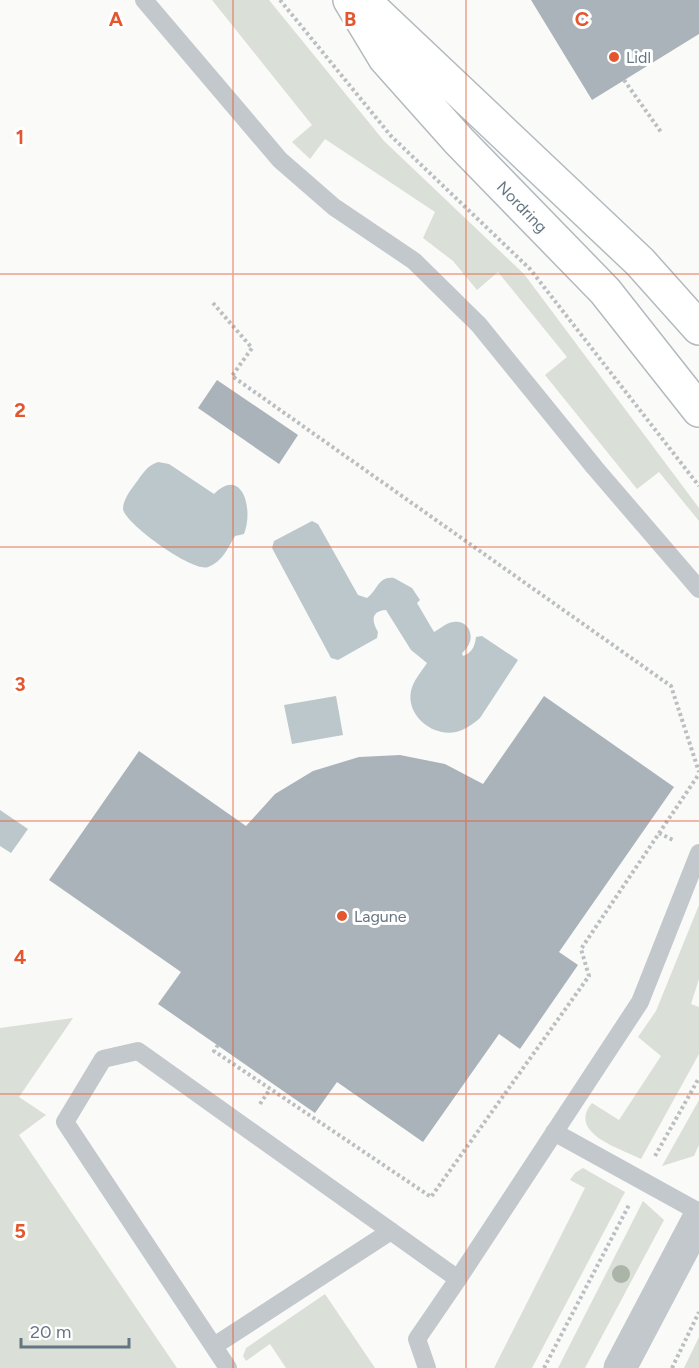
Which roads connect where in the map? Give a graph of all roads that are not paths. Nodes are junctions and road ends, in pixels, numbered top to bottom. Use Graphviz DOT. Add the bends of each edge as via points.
graph roads {
  1 [pos="144,0"];
  2 [pos="350,0"];
  3 [pos="363,0"];
  4 [pos="699,328"];
  5 [pos="699,410"];
  6 [pos="699,589"];
  7 [pos="699,852"];
  8 [pos="554,1132"];
  9 [pos="699,1212"];
  10 [pos="699,1218"];
  11 [pos="391,1231"];
  12 [pos="458,1279"];
  13 [pos="214,1346"];
  14 [pos="228,1368"];
  15 [pos="427,1368"];
  16 [pos="620,1368"];
  1 -- 6 [label="lane" via="280,160 334,207 414,261 479,325"];
  2 -- 5 [label="main road, Nordring" via="385,58 459,141 605,291"];
  3 -- 4 [label="main road" via="640,262"];
  7 -- 8 [label="lane" via="640,1002"];
  8 -- 9 [label="lane"];
  8 -- 12 [label="lane"];
  10 -- 16 [label="street"];
  11 -- 12 [label="lane"];
  11 -- 13 [label="lane"];
  11 -- 13 [label="lane" via="138,1051 103,1059 65,1122"];
  12 -- 15 [label="lane" via="417,1339"];
  13 -- 14 [label="lane"];
}
